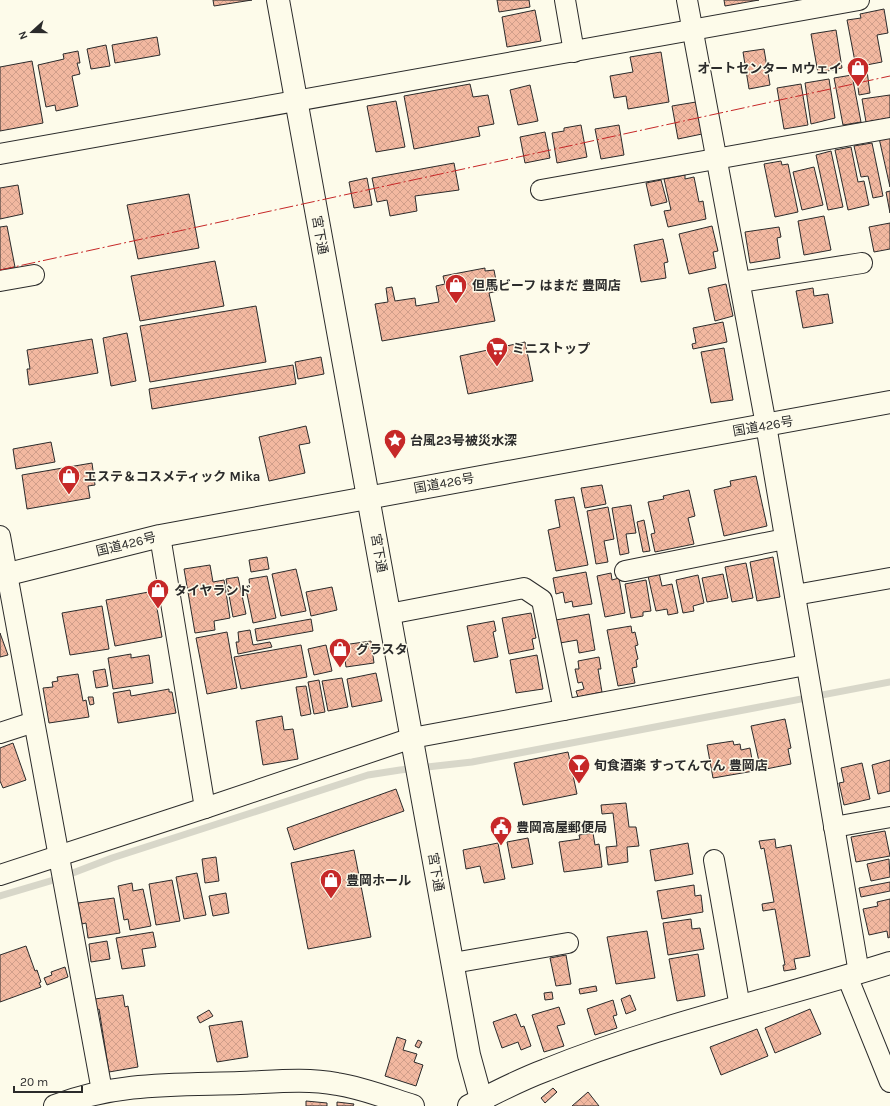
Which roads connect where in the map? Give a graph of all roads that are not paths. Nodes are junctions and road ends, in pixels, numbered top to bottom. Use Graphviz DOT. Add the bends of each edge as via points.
graph roads {
  1 [pos="278,0"];
  2 [pos="565,0"];
  3 [pos="687,0"];
  4 [pos="859,0"];
  5 [pos="693,30"];
  6 [pos="574,52"];
  7 [pos="296,102"];
  8 [pos="890,128"];
  9 [pos="0,154"];
  10 [pos="717,159"];
  11 [pos="541,190"];
  12 [pos="862,263"];
  13 [pos="34,275"];
  14 [pos="0,281"];
  15 [pos="740,282"];
  16 [pos="890,402"];
  17 [pos="766,425"];
  18 [pos="368,496"];
  19 [pos="0,536"];
  20 [pos="160,536"];
  21 [pos="785,539"];
  22 [pos="625,571"];
  23 [pos="3,575"];
  24 [pos="890,578"];
  25 [pos="795,595"];
  26 [pos="389,614"];
  27 [pos="808,673"];
  28 [pos="564,710"];
  29 [pos="34,722"];
  30 [pos="0,733"];
  31 [pos="413,745"];
  32 [pos="205,808"];
  33 [pos="890,817"];
  34 [pos="834,827"];
  35 [pos="59,859"];
  36 [pos="714,860"];
  37 [pos="0,875"];
  38 [pos="568,943"];
  39 [pos="453,963"];
  40 [pos="890,963"];
  41 [pos="853,975"];
  42 [pos="740,1007"];
  43 [pos="890,1082"];
  44 [pos="102,1091"];
  45 [pos="477,1104"];
  46 [pos="55,1106"];
  47 [pos="412,1106"];
  1 -- 7 [label="main road, 宮下通"];
  2 -- 6 [label="street"];
  3 -- 5 [label="street"];
  4 -- 5 [label="street"];
  5 -- 6 [label="street"];
  5 -- 10 [label="street"];
  6 -- 7 [label="street"];
  7 -- 9 [label="street"];
  7 -- 18 [label="main road, 宮下通"];
  8 -- 10 [label="street"];
  10 -- 11 [label="street"];
  10 -- 15 [label="street"];
  12 -- 15 [label="street"];
  13 -- 14 [label="street"];
  15 -- 17 [label="street"];
  16 -- 17 [label="main road, 国道426号"];
  17 -- 18 [label="main road, 国道426号"];
  17 -- 21 [label="street"];
  18 -- 20 [label="main road, 国道426号"];
  18 -- 26 [label="main road, 宮下通"];
  19 -- 23 [label="street"];
  20 -- 23 [label="main road, 国道426号"];
  20 -- 32 [label="street"];
  21 -- 22 [label="street"];
  21 -- 25 [label="street"];
  23 -- 29 [label="street"];
  24 -- 25 [label="street"];
  25 -- 27 [label="street"];
  26 -- 28 [label="street" via="524,588 542,600"];
  26 -- 31 [label="main road, 宮下通"];
  27 -- 28 [label="street"];
  27 -- 34 [label="street"];
  28 -- 31 [label="street"];
  29 -- 30 [label="street"];
  29 -- 35 [label="street"];
  31 -- 32 [label="street"];
  31 -- 39 [label="main road, 宮下通"];
  32 -- 35 [label="street"];
  33 -- 34 [label="street"];
  34 -- 41 [label="street"];
  35 -- 37 [label="street"];
  35 -- 44 [label="street"];
  36 -- 42 [label="street"];
  38 -- 39 [label="street"];
  39 -- 45 [label="main road, 宮下通"];
  40 -- 41 [label="main road"];
  41 -- 42 [label="main road"];
  41 -- 43 [label="street"];
  42 -- 45 [label="main road" via="577,1058"];
  44 -- 46 [label="main road"];
  44 -- 47 [label="main road" via="141,1086 320,1081 355,1088"];
}
